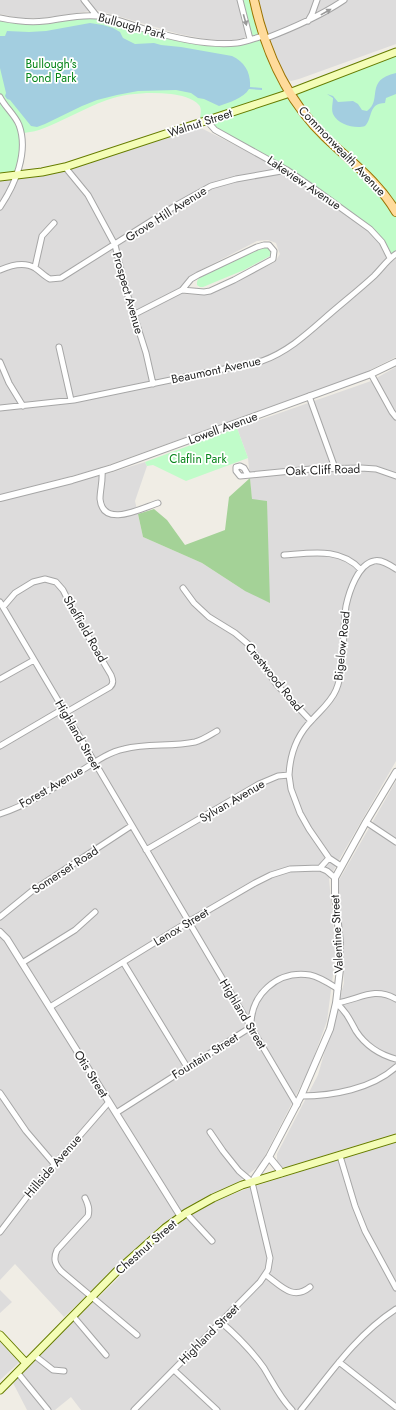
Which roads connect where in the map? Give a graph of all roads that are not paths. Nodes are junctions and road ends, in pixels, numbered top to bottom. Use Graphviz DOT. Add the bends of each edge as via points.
graph roads {
  1 [pos="84,0"];
  2 [pos="240,0"];
  3 [pos="254,0"];
  4 [pos="317,0"];
  5 [pos="344,0"];
  6 [pos="96,16"];
  7 [pos="0,18"];
  8 [pos="308,22"];
  9 [pos="264,37"];
  10 [pos="250,39"];
  11 [pos="396,52"];
  12 [pos="290,93"];
  13 [pos="0,97"];
  14 [pos="207,121"];
  15 [pos="65,167"];
  16 [pos="287,170"];
  17 [pos="16,176"];
  18 [pos="0,177"];
  19 [pos="0,207"];
  20 [pos="396,212"];
  21 [pos="54,223"];
  22 [pos="115,245"];
  23 [pos="396,254"];
  24 [pos="390,258"];
  25 [pos="35,268"];
  26 [pos="0,270"];
  27 [pos="182,290"];
  28 [pos="133,315"];
  29 [pos="59,347"];
  30 [pos="0,362"];
  31 [pos="396,362"];
  32 [pos="371,374"];
  33 [pos="153,384"];
  34 [pos="310,396"];
  35 [pos="70,400"];
  36 [pos="23,406"];
  37 [pos="0,408"];
  38 [pos="396,417"];
  39 [pos="335,468"];
  40 [pos="102,471"];
  41 [pos="248,475"];
  42 [pos="396,476"];
  43 [pos="0,498"];
  44 [pos="158,503"];
  45 [pos="284,555"];
  46 [pos="396,569"];
  47 [pos="361,570"];
  48 [pos="183,588"];
  49 [pos="2,608"];
  50 [pos="34,660"];
  51 [pos="0,679"];
  52 [pos="64,711"];
  53 [pos="311,721"];
  54 [pos="217,731"];
  55 [pos="0,746"];
  56 [pos="94,762"];
  57 [pos="396,772"];
  58 [pos="289,775"];
  59 [pos="0,814"];
  60 [pos="366,822"];
  61 [pos="131,826"];
  62 [pos="396,842"];
  63 [pos="146,850"];
  64 [pos="329,858"];
  65 [pos="341,866"];
  66 [pos="320,868"];
  67 [pos="335,878"];
  68 [pos="95,912"];
  69 [pos="0,916"];
  70 [pos="188,922"];
  71 [pos="0,932"];
  72 [pos="123,962"];
  73 [pos="22,963"];
  74 [pos="338,989"];
  75 [pos="396,999"];
  76 [pos="336,1003"];
  77 [pos="50,1007"];
  78 [pos="251,1027"];
  79 [pos="396,1059"];
  80 [pos="187,1067"];
  81 [pos="396,1067"];
  82 [pos="0,1093"];
  83 [pos="301,1096"];
  84 [pos="109,1102"];
  85 [pos="296,1105"];
  86 [pos="116,1112"];
  87 [pos="210,1132"];
  88 [pos="396,1138"];
  89 [pos="340,1156"];
  90 [pos="269,1157"];
  91 [pos="55,1164"];
  92 [pos="282,1173"];
  93 [pos="252,1182"];
  94 [pos="85,1198"];
  95 [pos="184,1215"];
  96 [pos="0,1232"];
  97 [pos="212,1241"];
  98 [pos="266,1276"];
  99 [pos="310,1287"];
  100 [pos="396,1288"];
  101 [pos="92,1296"];
  102 [pos="396,1309"];
  103 [pos="73,1316"];
  104 [pos="221,1322"];
  105 [pos="0,1335"];
  106 [pos="137,1335"];
  107 [pos="34,1355"];
  108 [pos="106,1355"];
  109 [pos="339,1362"];
  110 [pos="26,1363"];
  111 [pos="174,1370"];
  112 [pos="64,1371"];
  113 [pos="17,1372"];
  114 [pos="0,1390"];
  115 [pos="396,1407"];
  116 [pos="48,1410"];
  117 [pos="134,1410"];
  118 [pos="217,1410"];
  119 [pos="292,1410"];
  120 [pos="301,1410"];
  1 -- 6 [label="street"];
  2 -- 10 [label="street, one-way"];
  3 -- 9 [label="main road, Commonwealth Avenue"];
  4 -- 8 [label="street"];
  8 -- 5 [label="street, Bullough Park, one-way"];
  6 -- 7 [label="street, Bullough Park" via="44,22"];
  6 -- 10 [label="street, Bullough Park" via="184,39 227,43"];
  8 -- 9 [label="street, Bullough Park"];
  9 -- 10 [label="street, Bullough Park"];
  9 -- 12 [label="main road, Commonwealth Avenue"];
  11 -- 12 [label="main road, Walnut Street"];
  12 -- 14 [label="main road, Walnut Street"];
  12 -- 20 [label="main road, Commonwealth Avenue" via="315,127 375,183"];
  13 -- 17 [label="street" via="20,130 22,152"];
  14 -- 15 [label="main road, Walnut Street"];
  14 -- 16 [label="street, Lakeview Avenue" via="215,130"];
  15 -- 17 [label="main road, Walnut Street"];
  15 -- 22 [label="street, Prospect Avenue" via="88,195"];
  16 -- 22 [label="street, Grove Hill Avenue" via="211,186"];
  16 -- 24 [label="street, Lakeview Avenue" via="370,228 382,242"];
  17 -- 18 [label="main road, Walnut Street"];
  17 -- 19 [label="street"];
  21 -- 25 [label="street" via="42,236"];
  22 -- 25 [label="street, Grove Hill Avenue" via="61,278 53,280"];
  22 -- 28 [label="street, Prospect Avenue"];
  23 -- 24 [label="street, Beaumont Avenue"];
  24 -- 33 [label="street, Beaumont Avenue" via="375,275 290,348 278,355 262,361"];
  25 -- 26 [label="street" via="15,264"];
  27 -- 27 [label="street" via="198,275 264,244 269,245 274,251 273,259 266,264 210,291"];
  27 -- 28 [label="street"];
  28 -- 33 [label="street, Prospect Avenue"];
  29 -- 35 [label="street"];
  30 -- 36 [label="street" via="9,384"];
  31 -- 32 [label="street, Lowell Avenue"];
  32 -- 34 [label="street, Lowell Avenue"];
  32 -- 38 [label="street"];
  33 -- 35 [label="street, Beaumont Avenue"];
  34 -- 39 [label="street"];
  34 -- 40 [label="street, Lowell Avenue"];
  35 -- 36 [label="street, Beaumont Avenue"];
  36 -- 37 [label="street, Beaumont Avenue"];
  39 -- 41 [label="street, Oak Cliff Road"];
  39 -- 42 [label="street, Oak Cliff Road" via="376,469"];
  40 -- 43 [label="street, Lowell Avenue"];
  40 -- 44 [label="street" via="100,498 103,508 108,512 121,515"];
  45 -- 47 [label="street" via="319,552 342,556"];
  46 -- 47 [label="street" via="384,562 376,561 368,563"];
  47 -- 53 [label="street, Bigelow Road" via="353,584 347,604 337,689 330,701"];
  48 -- 53 [label="street, Crestwood Road" via="209,617 248,644 285,694"];
  49 -- 50 [label="street, Highland Street"];
  49 -- 52 [label="street, Sheffield Road" via="20,589 39,580 51,580 59,585 113,682 110,687"];
  50 -- 51 [label="street"];
  50 -- 52 [label="street, Highland Street"];
  52 -- 55 [label="street"];
  52 -- 56 [label="street, Highland Street"];
  53 -- 58 [label="street, Bigelow Road" via="300,734"];
  54 -- 56 [label="street, Forest Avenue" via="196,742 125,748"];
  56 -- 59 [label="street, Forest Avenue" via="37,798"];
  56 -- 61 [label="street, Highland Street"];
  57 -- 60 [label="street, Valentine Street"];
  58 -- 63 [label="street, Sylvan Avenue" via="278,776 259,784"];
  58 -- 64 [label="street" via="300,813"];
  60 -- 62 [label="street"];
  60 -- 65 [label="street, Valentine Street"];
  61 -- 63 [label="street, Highland Street"];
  61 -- 69 [label="street, Somerset Road" via="32,891"];
  63 -- 70 [label="street, Highland Street"];
  64 -- 65 [label="street"];
  64 -- 66 [label="street"];
  65 -- 67 [label="street, Valentine Street"];
  66 -- 67 [label="street"];
  66 -- 70 [label="street, Lenox Street" via="290,869 271,875"];
  67 -- 74 [label="street, Valentine Street" via="340,943"];
  68 -- 73 [label="street" via="75,930"];
  70 -- 72 [label="street, Lenox Street"];
  70 -- 78 [label="street, Highland Street"];
  71 -- 73 [label="street, Otis Street"];
  72 -- 77 [label="street, Lenox Street"];
  72 -- 80 [label="street"];
  73 -- 77 [label="street, Otis Street"];
  74 -- 76 [label="street, Valentine Street"];
  74 -- 78 [label="street, Fountain Street" via="311,976 292,975 282,978 265,988 260,995 252,1011"];
  75 -- 76 [label="street" via="383,994 366,994"];
  76 -- 79 [label="street" via="369,1045"];
  76 -- 83 [label="street, Valentine Street" via="328,1034"];
  77 -- 84 [label="street, Otis Street"];
  78 -- 80 [label="street, Fountain Street"];
  78 -- 85 [label="street, Highland Street"];
  80 -- 86 [label="street, Fountain Street"];
  81 -- 83 [label="street" via="369,1083 347,1091"];
  82 -- 91 [label="street" via="26,1131"];
  83 -- 85 [label="street, Valentine Street"];
  84 -- 86 [label="street, Otis Street"];
  84 -- 91 [label="street, Hillside Avenue"];
  85 -- 90 [label="street"];
  86 -- 95 [label="street, Otis Street"];
  87 -- 93 [label="street" via="239,1171"];
  88 -- 89 [label="main road, Chestnut Street"];
  89 -- 92 [label="main road, Chestnut Street"];
  89 -- 100 [label="street" via="365,1231"];
  90 -- 92 [label="street"];
  90 -- 93 [label="street"];
  91 -- 96 [label="street, Hillside Avenue"];
  92 -- 93 [label="main road, Chestnut Street"];
  93 -- 95 [label="main road, Chestnut Street" via="224,1193"];
  93 -- 98 [label="street" via="270,1258"];
  94 -- 101 [label="street" via="88,1216 54,1256 57,1267"];
  95 -- 97 [label="street"];
  95 -- 101 [label="main road, Chestnut Street" via="151,1240"];
  98 -- 99 [label="street" via="290,1292 301,1293"];
  98 -- 104 [label="street, Highland Street"];
  101 -- 103 [label="main road, Chestnut Street"];
  101 -- 106 [label="street"];
  102 -- 109 [label="street" via="376,1323"];
  103 -- 107 [label="main road, Chestnut Street"];
  103 -- 108 [label="street"];
  104 -- 111 [label="street, Highland Street"];
  104 -- 119 [label="street" via="257,1358"];
  105 -- 110 [label="main road"];
  107 -- 110 [label="main road, Chestnut Street"];
  107 -- 112 [label="street" via="53,1370"];
  109 -- 115 [label="street"];
  109 -- 120 [label="street"];
  110 -- 113 [label="main road, Chestnut Street"];
  111 -- 117 [label="street, Highland Street"];
  111 -- 118 [label="street"];
  113 -- 114 [label="main road, Chestnut Street"];
  113 -- 116 [label="street"];
}
